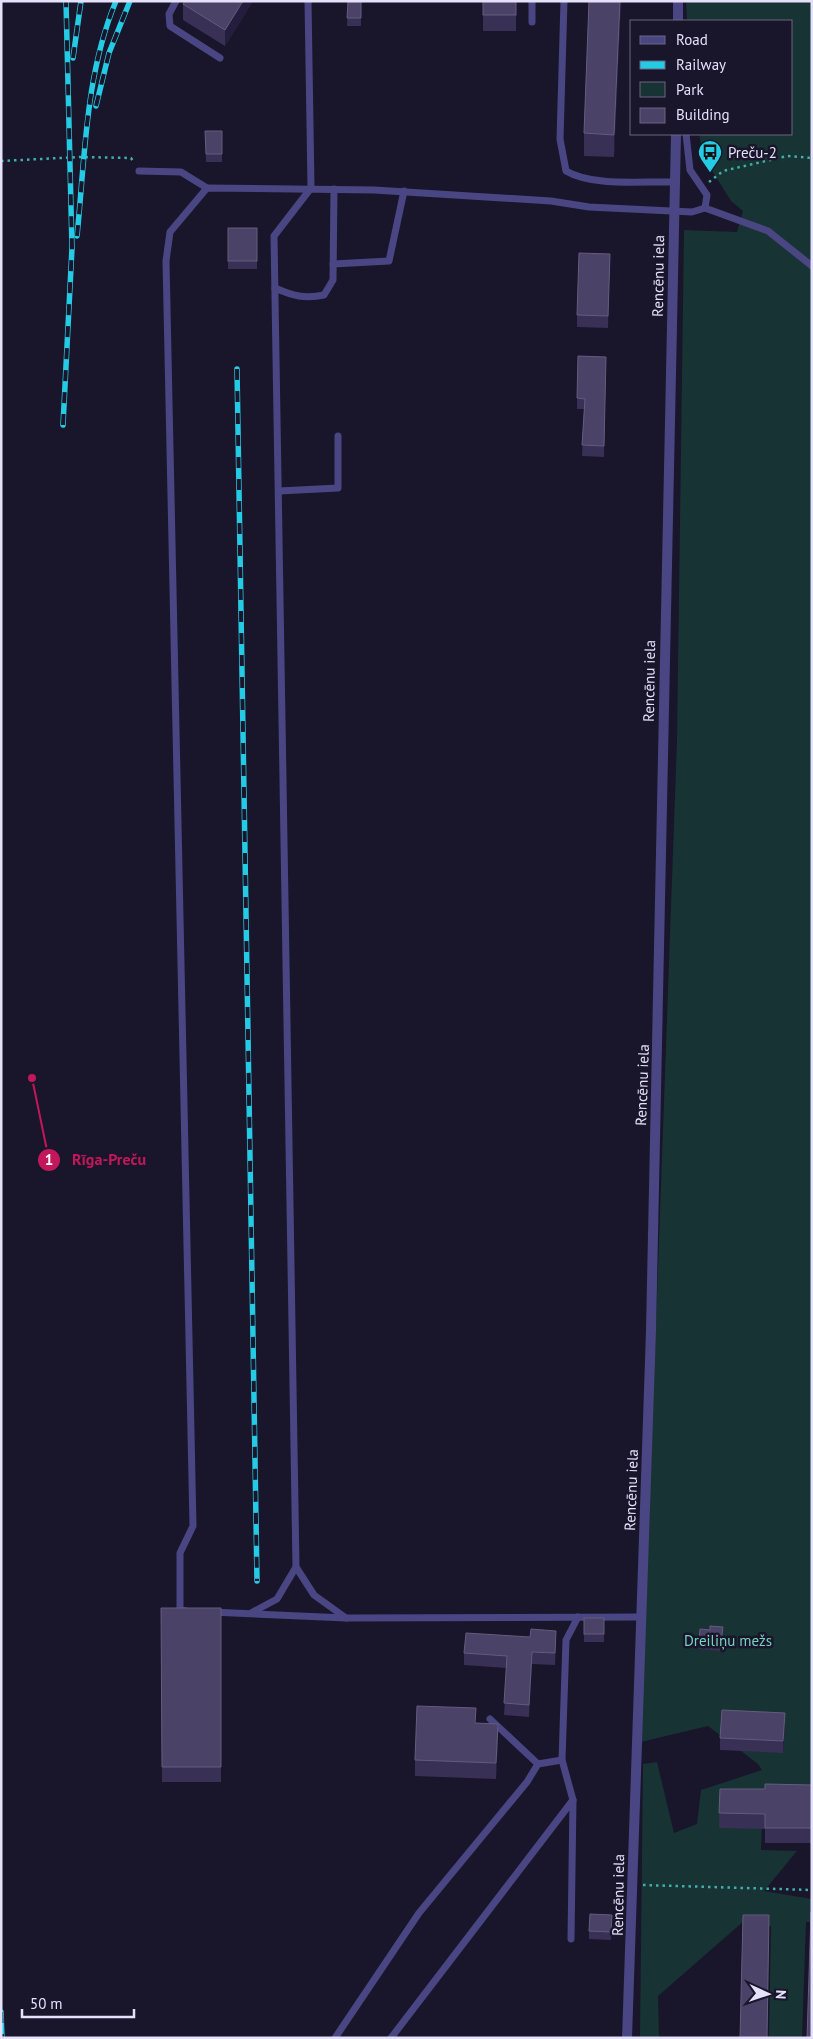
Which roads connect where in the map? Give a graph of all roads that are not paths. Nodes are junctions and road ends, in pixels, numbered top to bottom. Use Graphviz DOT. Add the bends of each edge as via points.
graph roads {
  1 [pos="176,1"];
  2 [pos="308,1"];
  3 [pos="532,1"];
  4 [pos="564,1"];
  5 [pos="678,1"];
  6 [pos="678,20"];
  7 [pos="532,22"];
  8 [pos="220,58"];
  9 [pos="676,135"];
  10 [pos="686,135"];
  11 [pos="139,171"];
  12 [pos="675,182"];
  13 [pos="207,188"];
  14 [pos="310,188"];
  15 [pos="334,189"];
  16 [pos="404,191"];
  17 [pos="705,208"];
  18 [pos="674,211"];
  19 [pos="333,264"];
  20 [pos="812,266"];
  21 [pos="275,288"];
  22 [pos="338,436"];
  23 [pos="279,491"];
  24 [pos="296,1567"];
  25 [pos="197,1611"];
  26 [pos="206,1612"];
  27 [pos="250,1613"];
  28 [pos="578,1617"];
  29 [pos="641,1617"];
  30 [pos="346,1618"];
  31 [pos="490,1719"];
  32 [pos="562,1760"];
  33 [pos="538,1764"];
  34 [pos="573,1800"];
  35 [pos="571,1939"];
  36 [pos="335,2038"];
  37 [pos="391,2038"];
  38 [pos="627,2038"];
  1 -- 8 [label="lane" via="169,14 170,26"];
  2 -- 14 [label="lane"];
  3 -- 7 [label="lane"];
  4 -- 12 [label="lane" via="560,139 566,171 591,180"];
  5 -- 6 [label="street"];
  9 -- 12 [label="street, Rencēnu iela"];
  10 -- 17 [label="lane" via="690,170 707,195"];
  11 -- 13 [label="lane" via="181,172"];
  12 -- 18 [label="street, Rencēnu iela"];
  13 -- 14 [label="lane"];
  13 -- 25 [label="lane" via="170,232 166,261 193,1526 180,1553 180,1610"];
  14 -- 15 [label="lane"];
  14 -- 21 [label="lane" via="274,236"];
  15 -- 16 [label="lane"];
  15 -- 19 [label="lane"];
  16 -- 18 [label="lane"];
  16 -- 19 [label="lane" via="389,261"];
  17 -- 18 [label="lane" via="700,211"];
  17 -- 20 [label="lane" via="768,232"];
  18 -- 29 [label="street, Rencēnu iela" via="658,1049"];
  19 -- 21 [label="lane" via="333,280 324,295 310,298 293,296"];
  21 -- 23 [label="lane"];
  22 -- 23 [label="lane" via="338,488"];
  23 -- 24 [label="lane"];
  24 -- 27 [label="lane" via="276,1599"];
  24 -- 30 [label="lane" via="314,1595"];
  26 -- 27 [label="lane"];
  27 -- 30 [label="lane"];
  28 -- 29 [label="lane"];
  28 -- 30 [label="lane"];
  28 -- 32 [label="lane" via="566,1640"];
  29 -- 38 [label="street, Rencēnu iela"];
  31 -- 33 [label="lane"];
  32 -- 33 [label="lane"];
  32 -- 34 [label="lane"];
  33 -- 36 [label="lane" via="528,1782 419,1913"];
  34 -- 35 [label="lane"];
  34 -- 37 [label="lane"];
}
